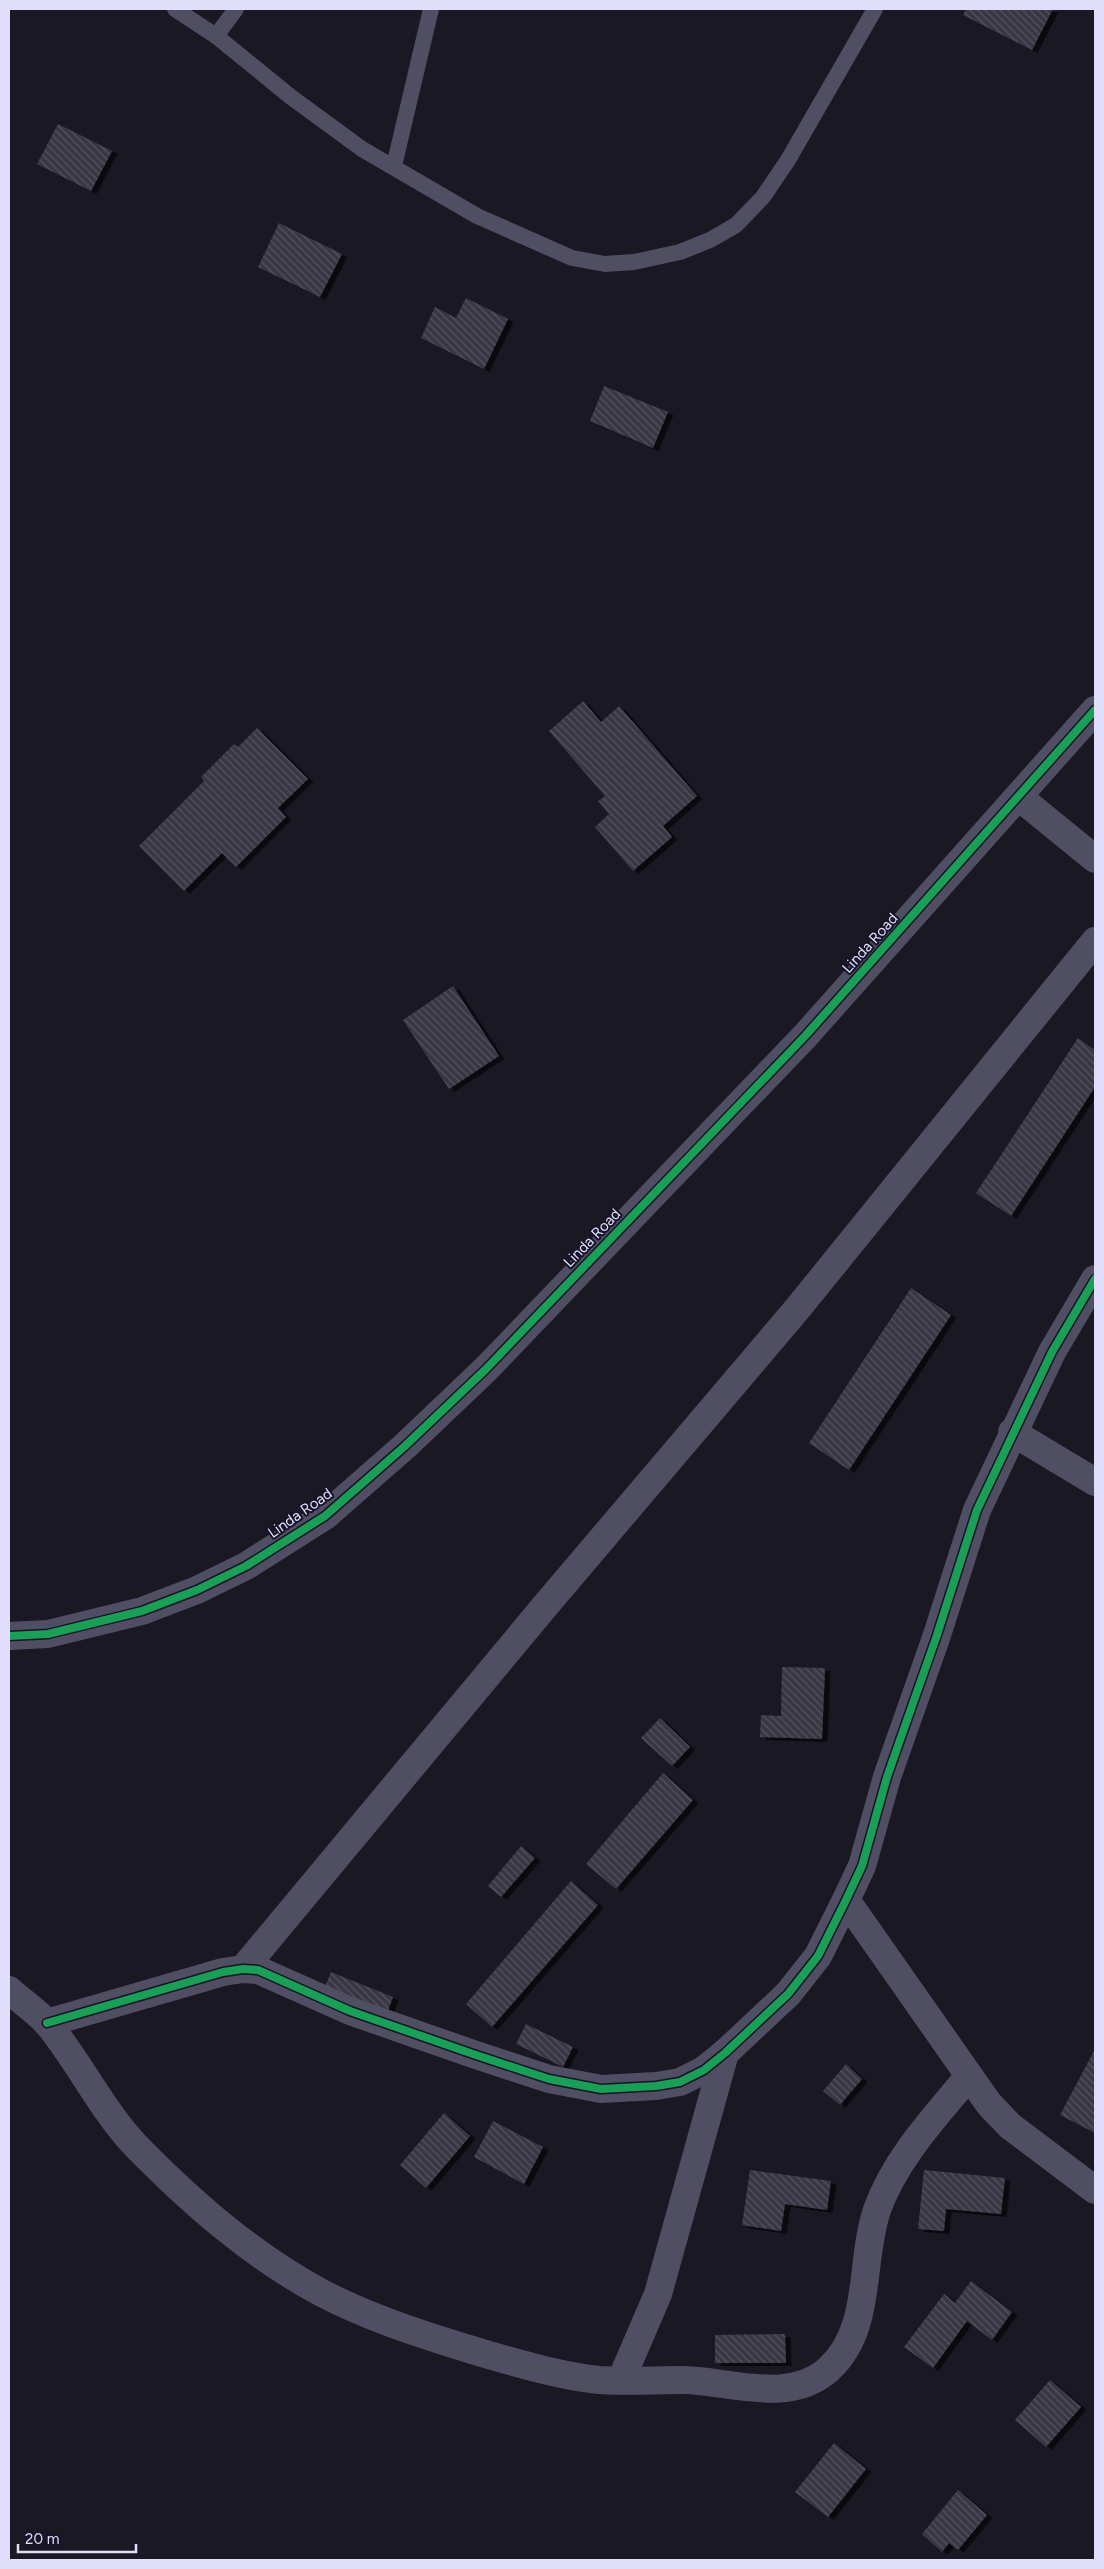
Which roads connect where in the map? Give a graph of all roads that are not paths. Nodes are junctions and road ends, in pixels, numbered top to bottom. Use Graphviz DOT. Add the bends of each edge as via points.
graph roads {
  1 [pos="175,9"];
  2 [pos="236,9"];
  3 [pos="431,9"];
  4 [pos="875,9"];
  5 [pos="216,36"];
  6 [pos="394,166"];
  7 [pos="1095,710"];
  8 [pos="1019,798"];
  9 [pos="1095,859"];
  10 [pos="1095,942"];
  11 [pos="1095,1279"];
  12 [pos="1012,1432"];
  13 [pos="1095,1482"];
  14 [pos="9,1636"];
  15 [pos="846,1900"];
  16 [pos="242,1969"];
  17 [pos="9,1990"];
  18 [pos="47,2023"];
  19 [pos="725,2053"];
  20 [pos="969,2076"];
  21 [pos="1095,2190"];
  22 [pos="621,2380"];
  1 -- 5 [label="lane"];
  2 -- 5 [label="lane"];
  3 -- 6 [label="lane"];
  4 -- 6 [label="lane" via="788,160 763,197 736,225 680,252 634,262 605,264 572,258 477,216"];
  5 -- 6 [label="lane" via="362,149"];
  7 -- 8 [label="street, Linda Road"];
  8 -- 9 [label="street"];
  8 -- 14 [label="street, Linda Road" via="806,1035 486,1369 405,1446 324,1516 246,1566 197,1590 142,1611 48,1634"];
  10 -- 16 [label="street" via="798,1308"];
  11 -- 12 [label="street" via="1052,1352"];
  12 -- 13 [label="street"];
  12 -- 15 [label="street" via="976,1510 936,1638 887,1777 862,1866"];
  15 -- 19 [label="street" via="818,1956 788,1994"];
  15 -- 20 [label="street"];
  16 -- 18 [label="street"];
  16 -- 19 [label="street" via="258,1970 350,2011 549,2080 592,2088 680,2082 704,2070"];
  17 -- 18 [label="street"];
  18 -- 22 [label="street" via="128,2136 179,2189 242,2243 312,2287 404,2329 510,2361 596,2380"];
  19 -- 22 [label="street" via="660,2285"];
  20 -- 21 [label="street" via="1010,2126"];
  20 -- 22 [label="street" via="920,2135 894,2174 878,2208 865,2264 856,2331 845,2352 827,2371 810,2382 790,2388 686,2380"];
}
